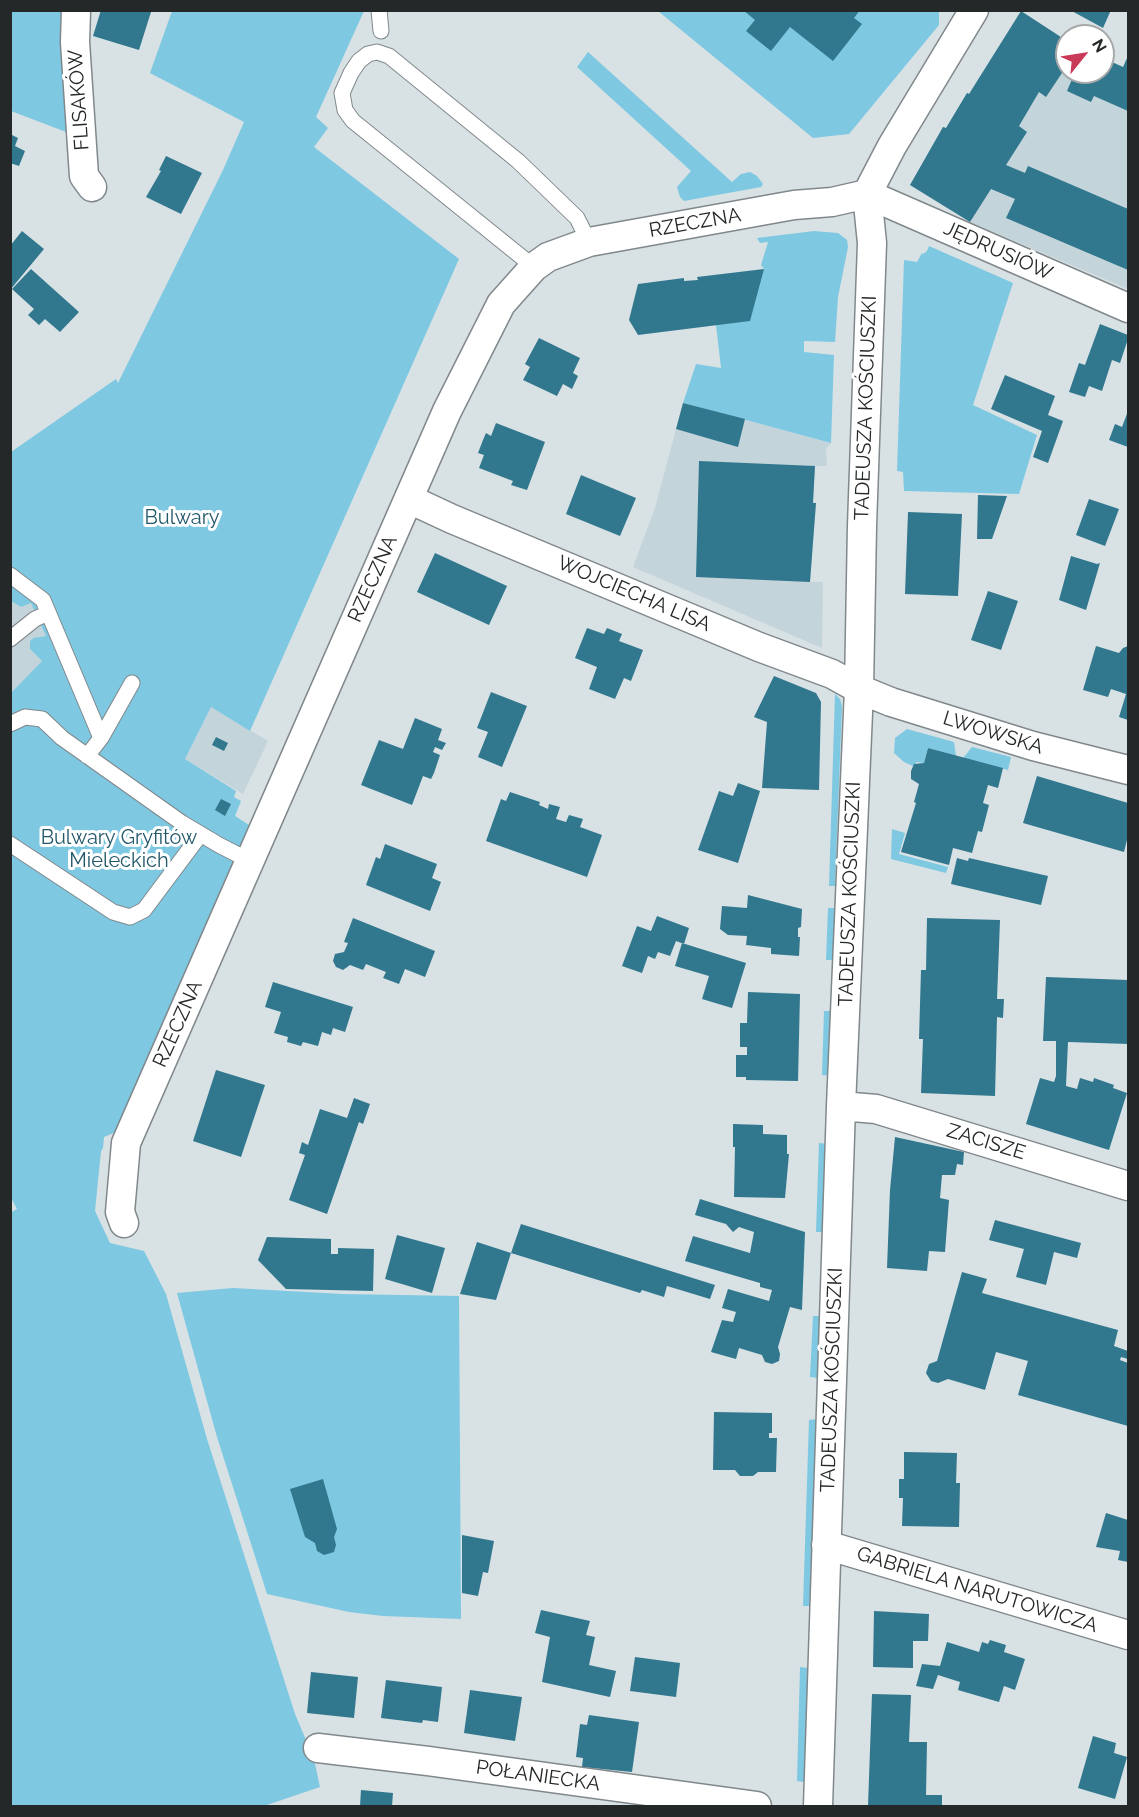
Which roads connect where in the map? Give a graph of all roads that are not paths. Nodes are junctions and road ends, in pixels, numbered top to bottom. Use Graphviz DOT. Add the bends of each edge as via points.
graph roads {
  1 [pos="76,10"];
  2 [pos="379,10"];
  3 [pos="974,10"];
  4 [pos="381,31"];
  5 [pos="92,188"];
  6 [pos="867,194"];
  7 [pos="589,242"];
  8 [pos="534,267"];
  9 [pos="1128,308"];
  10 [pos="409,499"];
  11 [pos="10,576"];
  12 [pos="48,613"];
  13 [pos="10,639"];
  14 [pos="132,683"];
  15 [pos="859,689"];
  16 [pos="10,724"];
  17 [pos="101,738"];
  18 [pos="87,756"];
  19 [pos="1128,770"];
  20 [pos="200,835"];
  21 [pos="10,844"];
  22 [pos="250,861"];
  23 [pos="841,1106"];
  24 [pos="1128,1186"];
  25 [pos="124,1223"];
  26 [pos="826,1545"];
  27 [pos="1128,1635"];
  28 [pos="318,1748"];
  29 [pos="757,1806"];
  30 [pos="818,1806"];
  1 -- 5 [label="street, FLISAKÓW" via="84,176"];
  2 -- 4 [label="lane"];
  3 -- 6 [label="street"];
  6 -- 7 [label="street, RZECZNA"];
  6 -- 9 [label="street, JĘDRUSIÓW"];
  6 -- 15 [label="street, TADEUSZA KOŚCIUSZKI" via="872,243"];
  7 -- 8 [label="street, RZECZNA"];
  7 -- 8 [label="lane" via="578,218 518,161 389,56 377,52 359,61 342,93 345,110 353,121"];
  8 -- 10 [label="street, RZECZNA" via="496,313"];
  10 -- 15 [label="street, WOJCIECHA LISA" via="832,674"];
  10 -- 22 [label="street, RZECZNA"];
  11 -- 12 [label="lane" via="43,600"];
  12 -- 13 [label="lane"];
  12 -- 17 [label="lane"];
  14 -- 17 [label="lane"];
  15 -- 19 [label="street, LWOWSKA" via="1033,746"];
  15 -- 23 [label="street, TADEUSZA KOŚCIUSZKI"];
  16 -- 18 [label="lane" via="25,717 42,719"];
  17 -- 18 [label="lane"];
  18 -- 20 [label="lane"];
  20 -- 21 [label="lane" via="144,910 130,917 113,912"];
  20 -- 22 [label="lane"];
  22 -- 25 [label="street, RZECZNA" via="126,1143 120,1212"];
  23 -- 24 [label="street, ZACISZE" via="876,1109"];
  23 -- 26 [label="street, TADEUSZA KOŚCIUSZKI"];
  26 -- 27 [label="street, GABRIELA NARUTOWICZA"];
  26 -- 30 [label="street, TADEUSZA KOŚCIUSZKI"];
  28 -- 29 [label="street, POŁANIECKA"];
}
